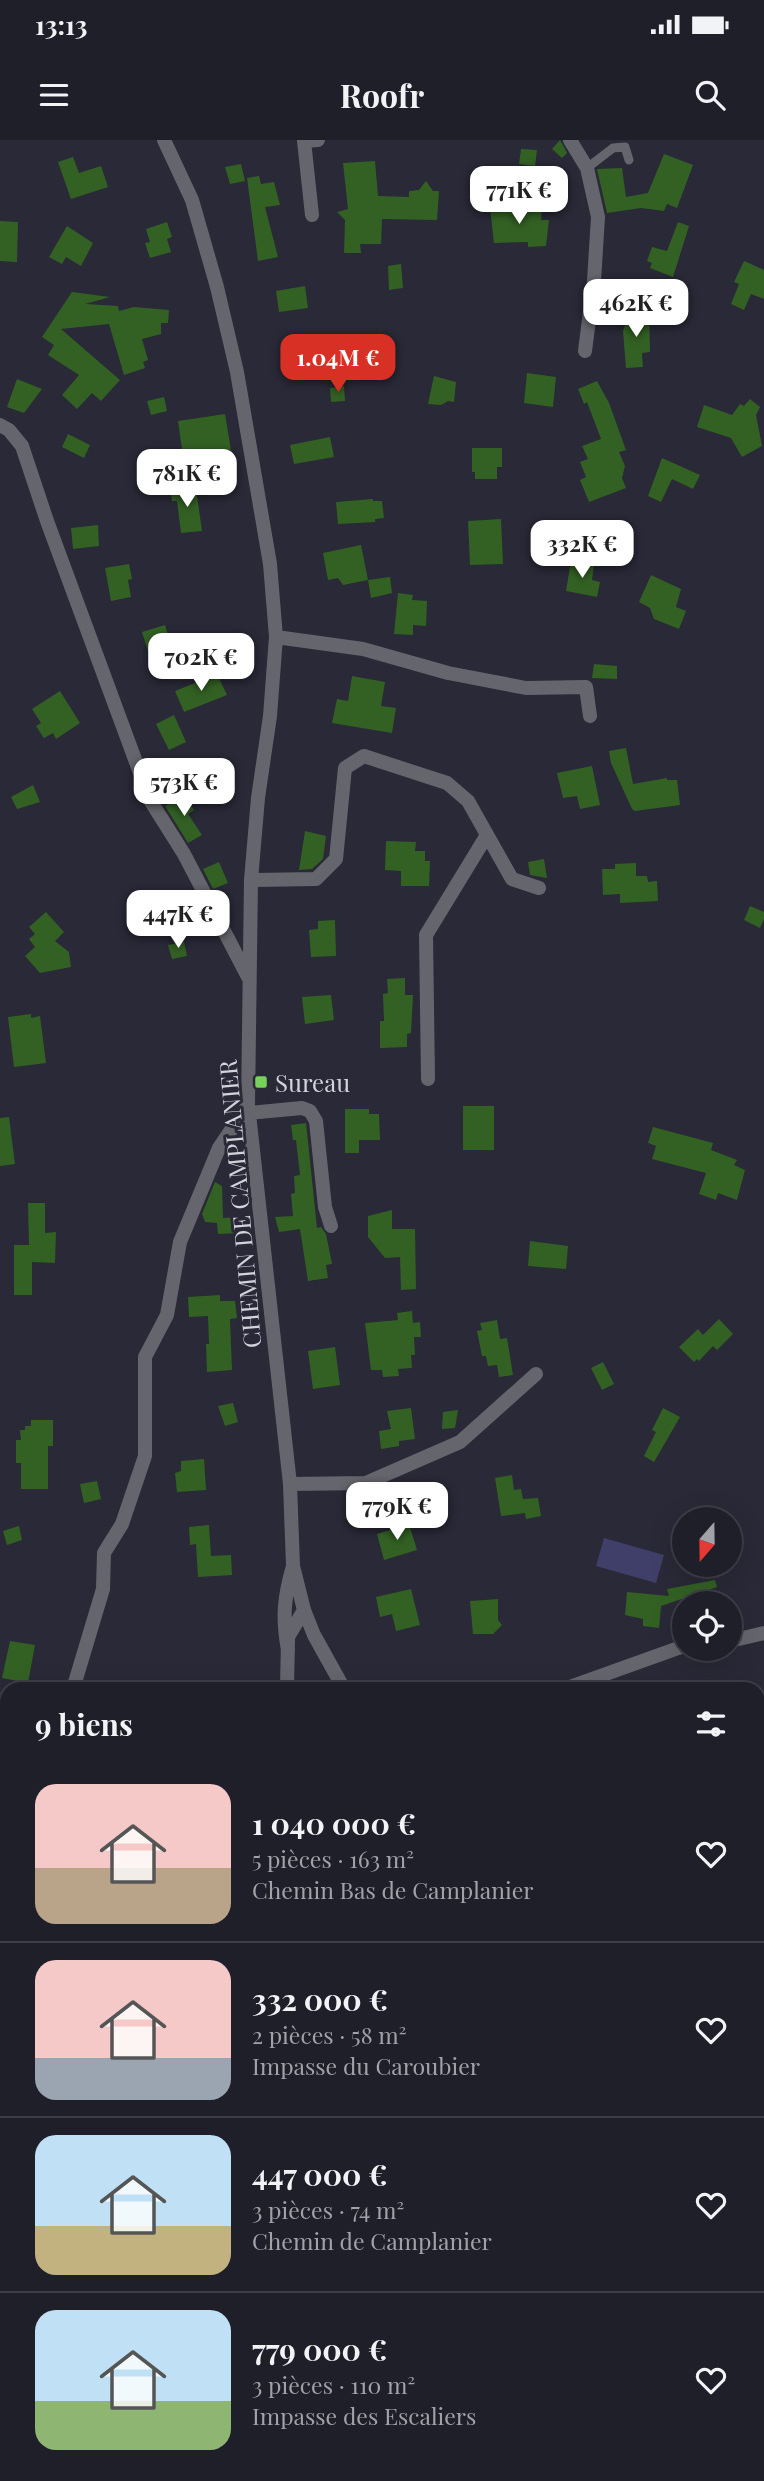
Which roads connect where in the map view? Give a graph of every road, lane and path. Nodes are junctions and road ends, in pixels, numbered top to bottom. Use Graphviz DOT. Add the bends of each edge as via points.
graph roads {
  1 [pos="164,140"];
  2 [pos="308,140"];
  3 [pos="570,140"];
  4 [pos="629,160"];
  5 [pos="587,168"];
  6 [pos="312,215"];
  7 [pos="585,351"];
  8 [pos="0,425"];
  9 [pos="276,637"];
  10 [pos="590,716"];
  11 [pos="487,835"];
  12 [pos="251,880"];
  13 [pos="539,888"];
  14 [pos="249,978"];
  15 [pos="428,1079"];
  16 [pos="249,1109"];
  17 [pos="331,1226"];
  18 [pos="536,1374"];
  19 [pos="290,1484"];
  20 [pos="293,1566"];
  21 [pos="304,1610"];
  22 [pos="764,1633"];
  23 [pos="314,1635"];
  24 [pos="742,1638"];
  25 [pos="288,1650"];
  26 [pos="672,1650"];
  27 [pos="288,1667"];
  28 [pos="75,1682"];
  29 [pos="282,1682"];
  30 [pos="287,1682"];
  31 [pos="340,1682"];
  32 [pos="584,1682"];
  1 -- 9 [label="street" via="192,200 237,372 270,564"];
  2 -- 6 [label="street"];
  3 -- 5 [label="street"];
  4 -- 5 [label="lane" via="625,147 613,148"];
  5 -- 7 [label="street" via="597,218"];
  8 -- 14 [label="street, CHEMIN DE CAMPLANIER" via="22,446 150,800"];
  9 -- 10 [label="street" via="363,649 448,673 526,688 586,687"];
  9 -- 12 [label="street"];
  11 -- 12 [label="street" via="468,801 447,783 364,756 345,768 336,859 316,879"];
  11 -- 13 [label="street" via="512,879"];
  11 -- 15 [label="street" via="425,935"];
  12 -- 14 [label="street"];
  14 -- 16 [label="street, CHEMIN DE CAMPLANIER"];
  16 -- 17 [label="street" via="310,1111 316,1121"];
  16 -- 19 [label="street, CHEMIN DE CAMPLANIER"];
  16 -- 28 [label="street" via="219,1147 180,1242 167,1315 145,1357 145,1456 122,1524 104,1553 103,1589"];
  18 -- 19 [label="street" via="460,1442 366,1483"];
  19 -- 20 [label="street, CHEMIN DE CAMPLANIER"];
  20 -- 21 [label="street, CHEMIN DE CAMPLANIER"];
  20 -- 25 [label="street" via="283,1623"];
  21 -- 23 [label="street, CHEMIN DE CAMPLANIER"];
  21 -- 25 [label="street" via="288,1637"];
  22 -- 24 [label="street"];
  23 -- 25 [label="street"];
  23 -- 31 [label="street, CHEMIN DE CAMPLANIER"];
  25 -- 27 [label="street"];
  26 -- 32 [label="street"];
  27 -- 29 [label="street"];
  27 -- 30 [label="street"];
}
